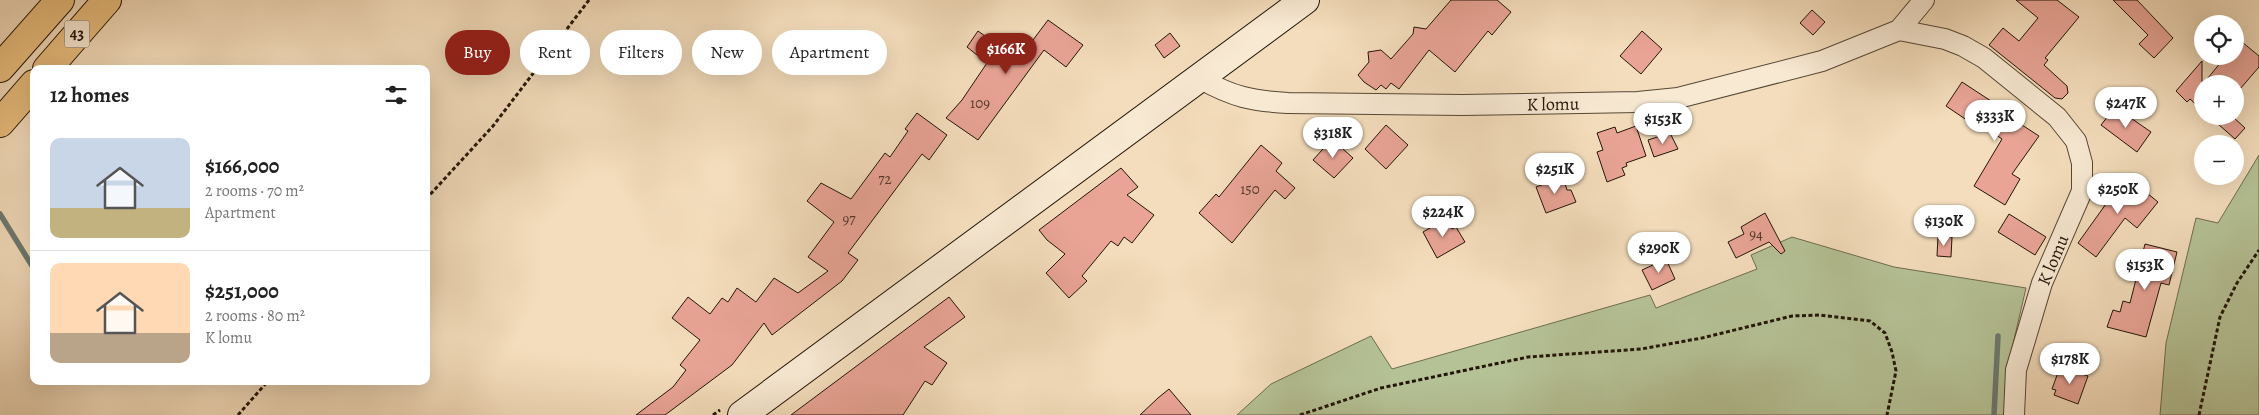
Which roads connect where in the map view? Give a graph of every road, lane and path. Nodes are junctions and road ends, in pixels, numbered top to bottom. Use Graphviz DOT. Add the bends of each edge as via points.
graph roads {
  1 [pos="44,0"];
  2 [pos="60,0"];
  3 [pos="107,0"];
  4 [pos="589,0"];
  5 [pos="1305,0"];
  6 [pos="1924,0"];
  7 [pos="1899,30"];
  8 [pos="0,51"];
  9 [pos="50,65"];
  10 [pos="0,68"];
  11 [pos="1201,79"];
  12 [pos="30,89"];
  13 [pos="0,123"];
  14 [pos="430,195"];
  15 [pos="2259,250"];
  16 [pos="264,385"];
  17 [pos="238,415"];
  18 [pos="742,415"];
  19 [pos="1300,415"];
  20 [pos="1887,415"];
  21 [pos="2014,415"];
  22 [pos="2199,415"];
  1 -- 8 [label="highway"];
  2 -- 10 [label="highway, 43"];
  3 -- 9 [label="highway, 43"];
  4 -- 14 [label="path" via="493,126"];
  5 -- 11 [label="street"];
  6 -- 7 [label="street, K lomu"];
  7 -- 11 [label="street, K lomu" via="1822,61 1678,98 1638,102 1462,105 1262,102 1234,96"];
  7 -- 21 [label="street, K lomu" via="1945,39 1984,58 2057,117 2076,141 2082,162 2082,191 2042,283 2016,370"];
  11 -- 18 [label="street"];
  12 -- 13 [label="highway"];
  15 -- 22 [label="path" via="2220,317"];
  16 -- 17 [label="path"];
  19 -- 20 [label="path" via="1381,388 1528,357 1640,348 1702,338 1792,316 1819,315 1870,320 1885,333 1896,371"];
}
